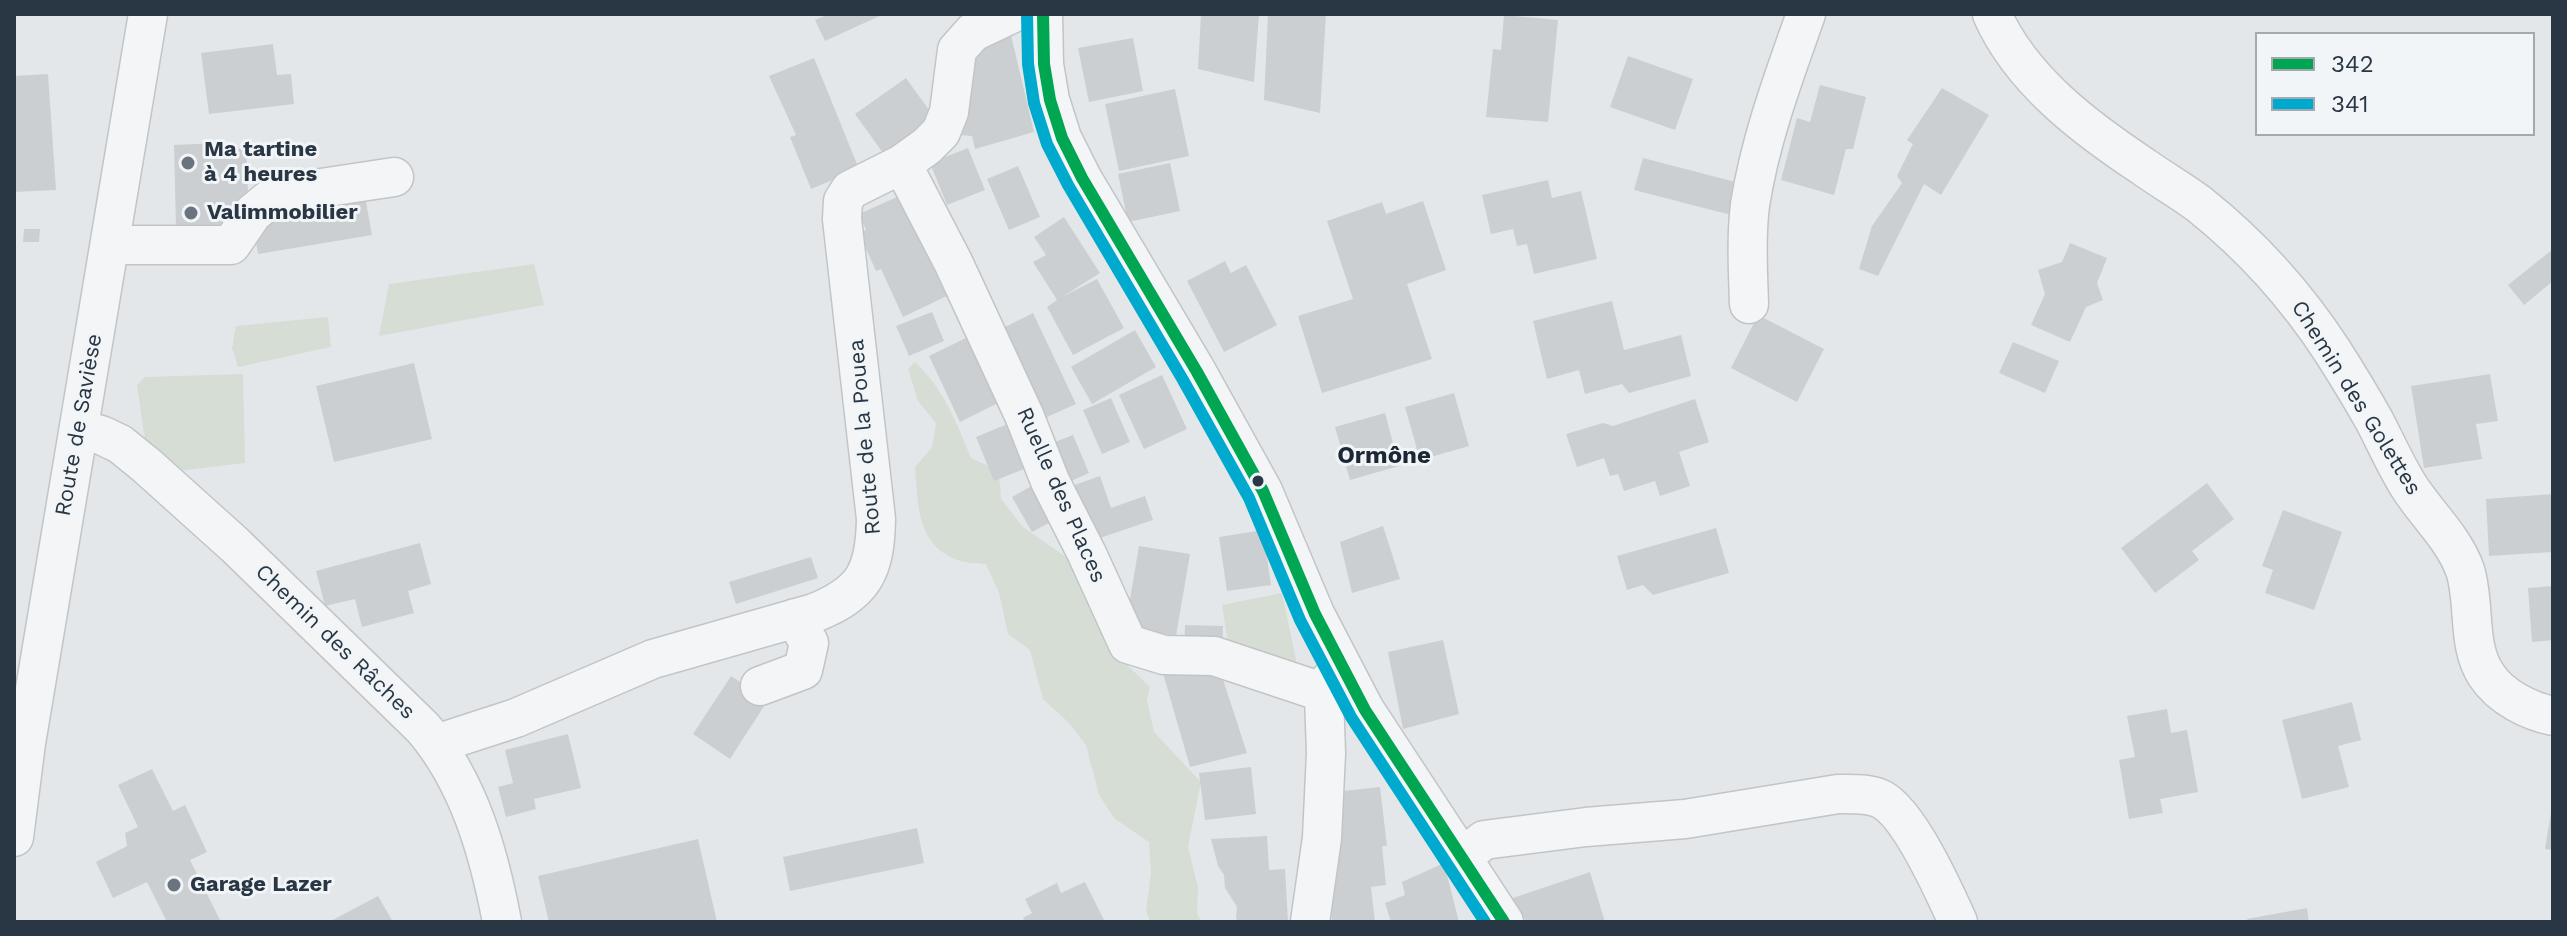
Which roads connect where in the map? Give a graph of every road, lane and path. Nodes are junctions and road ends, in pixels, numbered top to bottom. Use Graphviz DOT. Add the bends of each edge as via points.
graph roads {
  1 [pos="148,14"];
  2 [pos="1011,14"];
  3 [pos="1043,14"];
  4 [pos="1806,14"];
  5 [pos="1992,14"];
  6 [pos="902,164"];
  7 [pos="394,177"];
  8 [pos="110,245"];
  9 [pos="1749,304"];
  10 [pos="79,429"];
  11 [pos="795,618"];
  12 [pos="1334,682"];
  13 [pos="760,686"];
  14 [pos="2553,716"];
  15 [pos="436,744"];
  16 [pos="14,837"];
  17 [pos="1463,857"];
  18 [pos="502,922"];
  19 [pos="1310,922"];
  20 [pos="1504,922"];
  21 [pos="1958,922"];
  1 -- 8 [label="street, Route de Savièse"];
  2 -- 6 [label="street, Route de la Pouea" via="973,32 957,50 949,112 941,132"];
  3 -- 12 [label="street" via="1046,81 1062,138 1263,491 1315,614"];
  4 -- 9 [label="street" via="1754,182 1747,234"];
  5 -- 14 [label="street, Chemin des Golettes" via="2013,55 2051,94 2108,142 2196,201 2294,296 2356,390 2409,487 2454,547 2466,577 2476,652 2486,676 2520,704"];
  6 -- 11 [label="street, Route de la Pouea" via="850,190 843,201 874,485 873,558 857,589 840,602"];
  6 -- 12 [label="street, Ruelle des Places" via="953,262 1128,644 1164,655 1214,656"];
  7 -- 8 [label="street" via="275,195 253,213 231,245"];
  8 -- 10 [label="street, Route de Savièse"];
  10 -- 15 [label="street, Chemin des Râches" via="120,444 146,465 235,545"];
  10 -- 16 [label="street, Route de Savièse"];
  11 -- 13 [label="street" via="809,643 803,670"];
  11 -- 15 [label="street, Route de la Pouea" via="653,659 516,718"];
  12 -- 17 [label="street" via="1384,741"];
  12 -- 19 [label="street"];
  15 -- 18 [label="street, Chemin des Râches" via="480,831"];
  17 -- 20 [label="street"];
  17 -- 21 [label="street" via="1484,840 1863,794 1896,810"];
}
